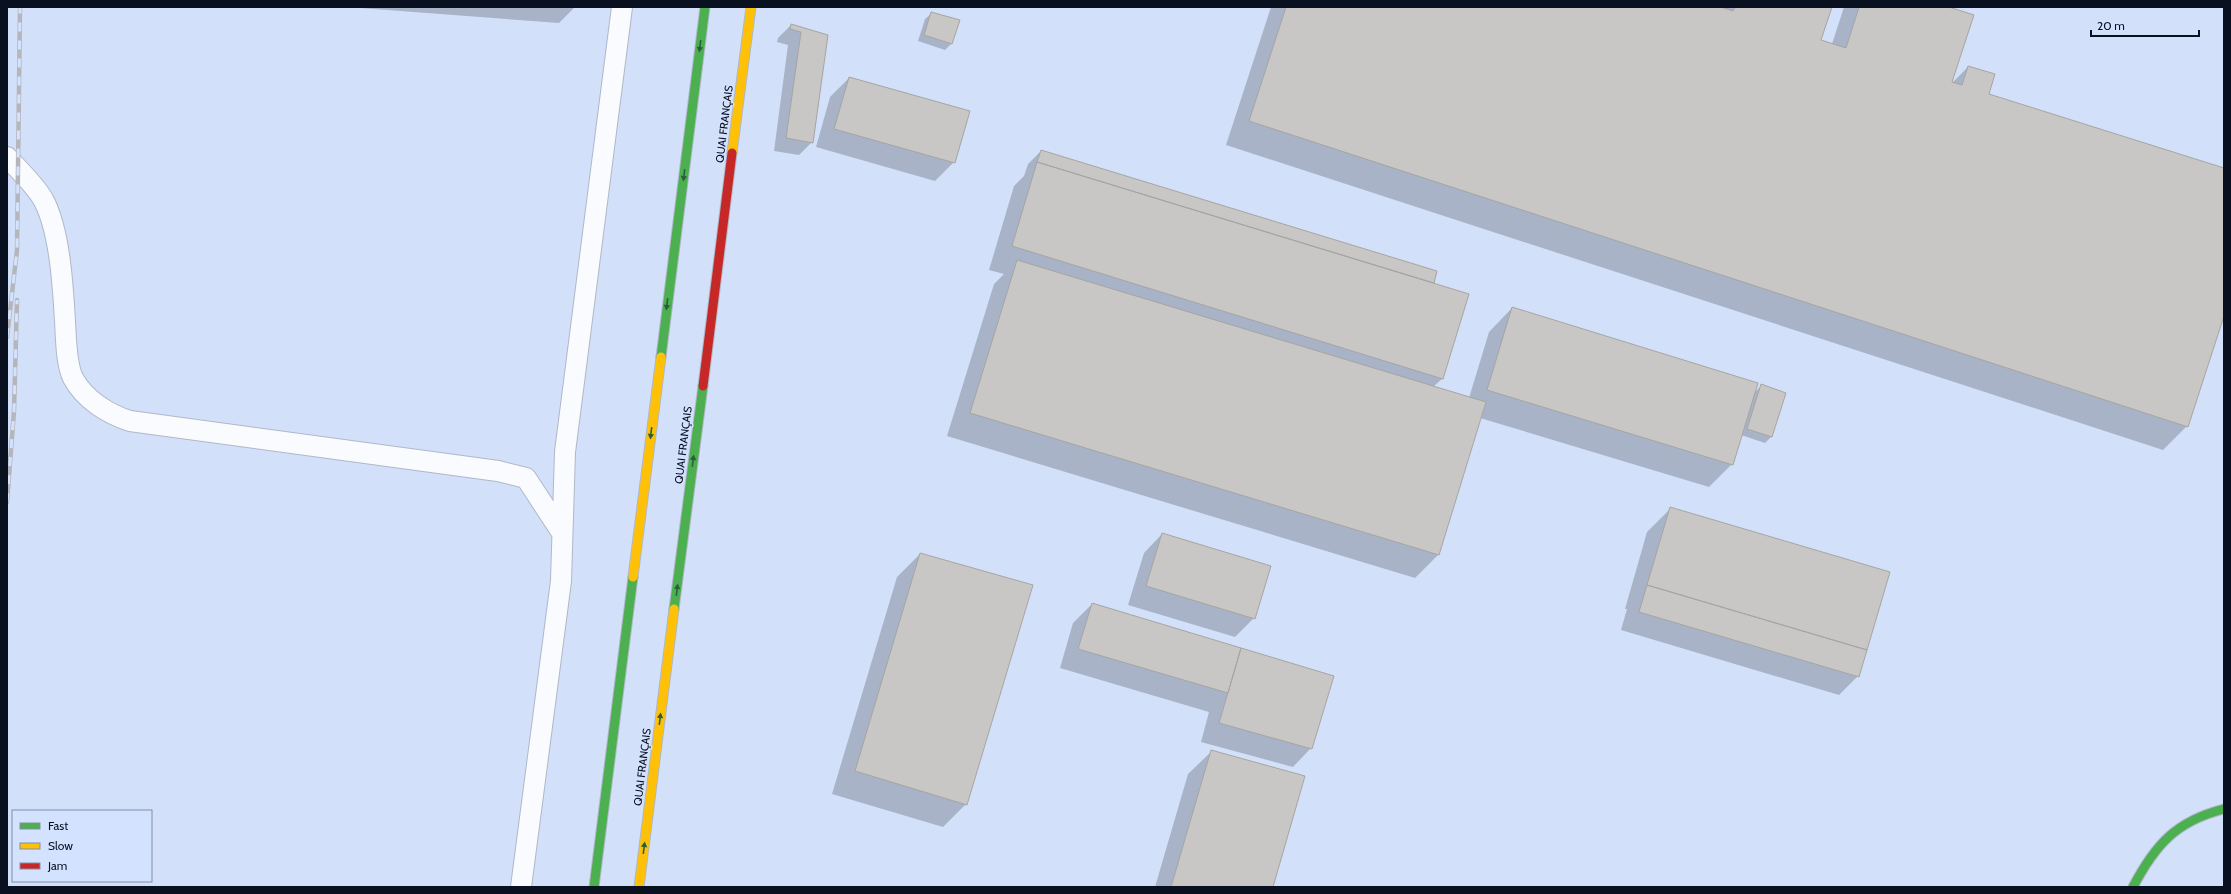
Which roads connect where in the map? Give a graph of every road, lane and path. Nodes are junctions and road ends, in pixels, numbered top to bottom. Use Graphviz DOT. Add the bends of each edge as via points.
graph roads {
  1 [pos="622,7"];
  2 [pos="705,7"];
  3 [pos="751,7"];
  4 [pos="7,156"];
  5 [pos="562,533"];
  6 [pos="2224,810"];
  7 [pos="521,887"];
  8 [pos="594,887"];
  9 [pos="639,887"];
  10 [pos="2133,887"];
  1 -- 5 [label="lane" via="565,452"];
  2 -- 8 [label="main road, one-way"];
  9 -- 3 [label="main road, QUAI FRANÇAIS, one-way"];
  4 -- 5 [label="lane" via="44,200 59,254 67,350 73,377 98,406 130,421 498,470 526,478"];
  5 -- 7 [label="lane" via="561,581"];
  6 -- 10 [label="main road" via="2213,811 2177,830 2148,859"];
}
